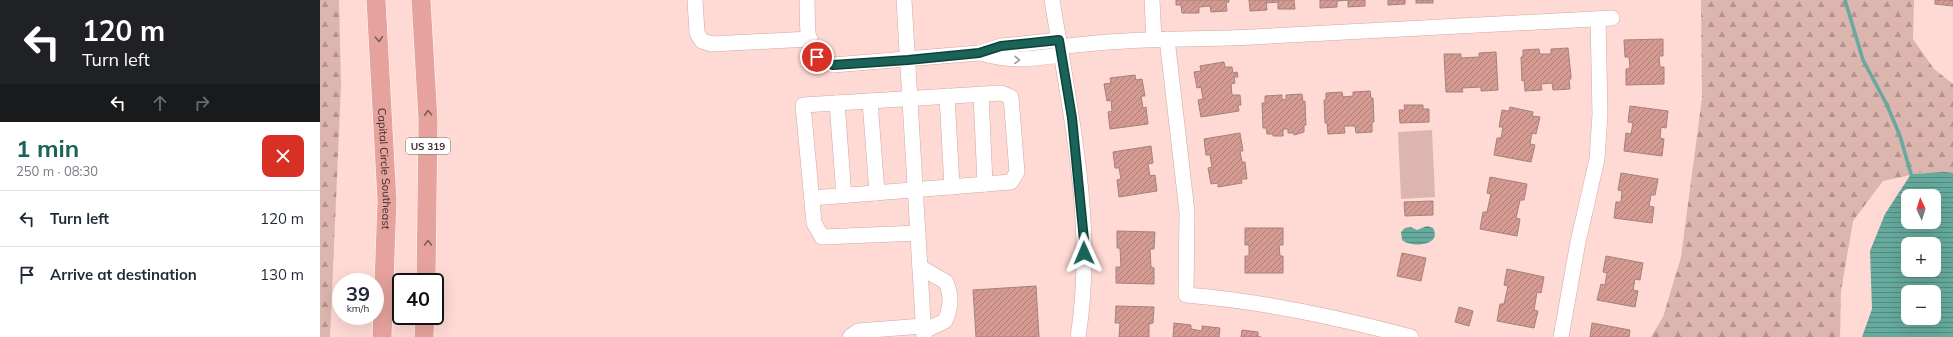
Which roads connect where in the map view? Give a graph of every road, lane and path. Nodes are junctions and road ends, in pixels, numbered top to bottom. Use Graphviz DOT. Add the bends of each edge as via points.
graph roads {
  1 [pos="376,0"];
  2 [pos="421,0"];
  3 [pos="695,0"];
  4 [pos="807,0"];
  5 [pos="904,0"];
  6 [pos="1052,0"];
  7 [pos="1152,0"];
  8 [pos="810,39"];
  9 [pos="1161,39"];
  10 [pos="1060,48"];
  11 [pos="908,60"];
  12 [pos="981,94"];
  13 [pos="947,96"];
  14 [pos="910,98"];
  15 [pos="870,101"];
  16 [pos="837,103"];
  17 [pos="985,184"];
  18 [pos="952,187"];
  19 [pos="916,190"];
  20 [pos="877,193"];
  21 [pos="844,196"];
  22 [pos="812,198"];
  23 [pos="918,233"];
  24 [pos="920,267"];
  25 [pos="426,273"];
  26 [pos="425,325"];
  27 [pos="924,331"];
  28 [pos="1393,335"];
  29 [pos="382,337"];
  30 [pos="424,337"];
  31 [pos="850,337"];
  32 [pos="1078,337"];
  33 [pos="1411,337"];
  34 [pos="1561,337"];
  1 -- 29 [label="main road, Capital Circle Southeast, one-way" via="387,201"];
  25 -- 2 [label="main road, US 319, one-way" via="428,120"];
  3 -- 8 [label="street" via="697,33 702,41 712,44"];
  4 -- 8 [label="street"];
  5 -- 11 [label="street"];
  6 -- 10 [label="street"];
  7 -- 9 [label="street"];
  8 -- 11 [label="street" via="817,57 833,65"];
  9 -- 10 [label="street" via="1087,43"];
  9 -- 28 [label="street" via="1187,212 1186,295 1234,299 1298,310 1357,322"];
  9 -- 34 [label="street" via="1253,37 1605,19 1597,159 1578,242"];
  10 -- 11 [label="street" via="1001,46 979,53"];
  10 -- 32 [label="street" via="1072,118 1084,240"];
  11 -- 14 [label="street"];
  12 -- 13 [label="street"];
  12 -- 17 [label="street"];
  12 -- 17 [label="street" via="1001,93 1011,97 1017,172 1011,182"];
  13 -- 14 [label="street"];
  13 -- 18 [label="street"];
  14 -- 15 [label="street"];
  14 -- 19 [label="street"];
  15 -- 16 [label="street"];
  15 -- 20 [label="street"];
  16 -- 21 [label="street"];
  16 -- 22 [label="street" via="803,105"];
  17 -- 18 [label="street"];
  18 -- 19 [label="street"];
  19 -- 20 [label="street"];
  19 -- 23 [label="street"];
  20 -- 21 [label="street"];
  21 -- 22 [label="street"];
  22 -- 23 [label="street" via="814,223 822,237"];
  23 -- 24 [label="street"];
  24 -- 27 [label="street"];
  24 -- 27 [label="street" via="946,282 950,297 950,311 945,322"];
  26 -- 30 [label="main road"];
  27 -- 31 [label="street" via="858,331"];
  28 -- 33 [label="street"];
}
